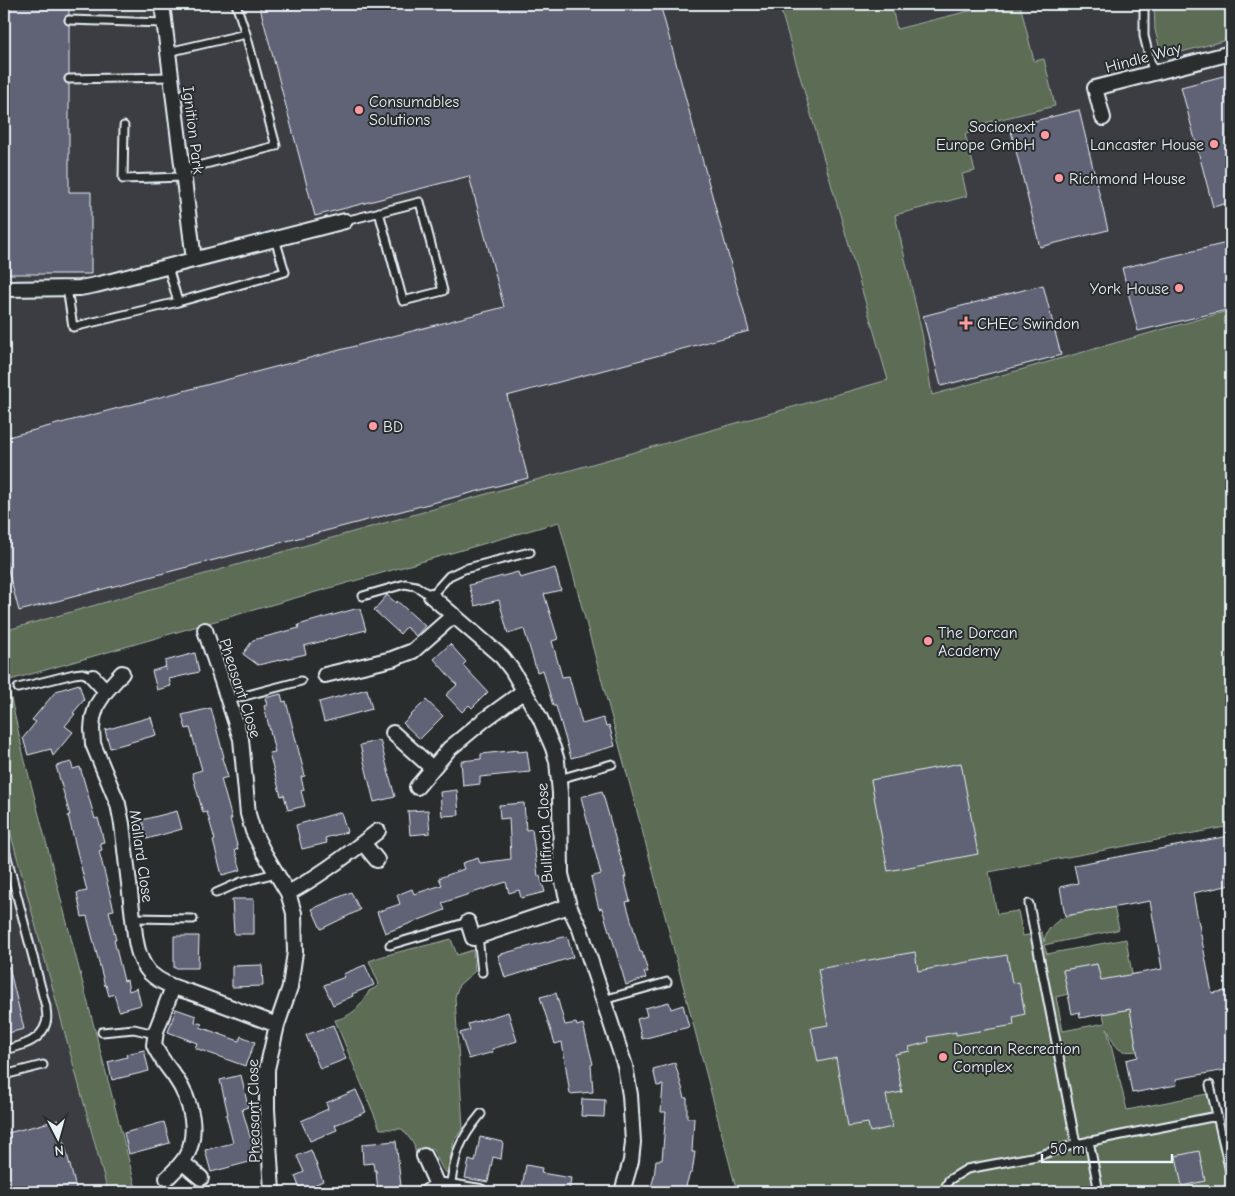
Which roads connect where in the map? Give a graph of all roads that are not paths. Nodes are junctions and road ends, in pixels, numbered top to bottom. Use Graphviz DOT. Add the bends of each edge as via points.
graph roads {
  1 [pos="162,4"];
  2 [pos="236,4"];
  3 [pos="1144,4"];
  4 [pos="69,20"];
  5 [pos="164,23"];
  6 [pos="246,34"];
  7 [pos="167,52"];
  8 [pos="1231,53"];
  9 [pos="1153,72"];
  10 [pos="170,77"];
  11 [pos="69,79"];
  12 [pos="1103,118"];
  13 [pos="124,126"];
  14 [pos="182,174"];
  15 [pos="379,212"];
  16 [pos="345,221"];
  17 [pos="275,239"];
  18 [pos="194,260"];
  19 [pos="168,267"];
  20 [pos="67,288"];
  21 [pos="4,289"];
  22 [pos="178,302"];
  23 [pos="530,552"];
  24 [pos="363,596"];
  25 [pos="431,596"];
  26 [pos="454,615"];
  27 [pos="205,630"];
  28 [pos="122,673"];
  29 [pos="325,675"];
  30 [pos="93,677"];
  31 [pos="301,681"];
  32 [pos="18,688"];
  33 [pos="106,691"];
  34 [pos="524,691"];
  35 [pos="229,700"];
  36 [pos="393,733"];
  37 [pos="612,764"];
  38 [pos="432,768"];
  39 [pos="559,779"];
  40 [pos="417,787"];
  41 [pos="378,831"];
  42 [pos="362,843"];
  43 [pos="4,846"];
  44 [pos="377,860"];
  45 [pos="276,873"];
  46 [pos="216,893"];
  47 [pos="288,893"];
  48 [pos="1029,904"];
  49 [pos="569,906"];
  50 [pos="133,918"];
  51 [pos="193,919"];
  52 [pos="468,922"];
  53 [pos="478,936"];
  54 [pos="390,944"];
  55 [pos="482,972"];
  56 [pos="667,982"];
  57 [pos="173,987"];
  58 [pos="602,1000"];
  59 [pos="277,1025"];
  60 [pos="102,1032"];
  61 [pos="155,1034"];
  62 [pos="4,1050"];
  63 [pos="43,1065"];
  64 [pos="4,1075"];
  65 [pos="1210,1085"];
  66 [pos="481,1114"];
  67 [pos="1217,1116"];
  68 [pos="1089,1141"];
  69 [pos="1076,1144"];
  70 [pos="424,1156"];
  71 [pos="182,1162"];
  72 [pos="1231,1176"];
  73 [pos="166,1178"];
  74 [pos="201,1178"];
  75 [pos="438,1188"];
  76 [pos="272,1192"];
  77 [pos="480,1192"];
  78 [pos="622,1192"];
  79 [pos="944,1192"];
  80 [pos="1099,1192"];
  1 -- 5 [label="street, Ignition Park"];
  2 -- 6 [label="lane"];
  3 -- 9 [label="lane" via="1144,36"];
  4 -- 5 [label="lane"];
  5 -- 7 [label="street, Ignition Park"];
  6 -- 7 [label="lane"];
  6 -- 14 [label="lane" via="276,146"];
  7 -- 10 [label="street, Ignition Park"];
  8 -- 9 [label="street, Hindle Way"];
  9 -- 12 [label="street, Hindle Way" via="1095,88"];
  10 -- 11 [label="lane"];
  10 -- 14 [label="street, Ignition Park"];
  13 -- 14 [label="lane" via="123,179"];
  14 -- 18 [label="street, Ignition Park"];
  15 -- 15 [label="lane" via="420,202 443,291 403,301"];
  15 -- 16 [label="lane"];
  16 -- 17 [label="street"];
  17 -- 18 [label="street"];
  17 -- 22 [label="lane" via="285,272"];
  18 -- 19 [label="street"];
  19 -- 20 [label="street" via="96,285"];
  19 -- 22 [label="lane"];
  20 -- 21 [label="street"];
  20 -- 22 [label="lane" via="73,327"];
  23 -- 25 [label="lane" via="464,569 450,576"];
  24 -- 25 [label="lane" via="405,584 416,586"];
  25 -- 26 [label="street, Bullfinch Close"];
  26 -- 29 [label="street" via="413,651"];
  26 -- 34 [label="street, Bullfinch Close" via="502,657"];
  27 -- 35 [label="street, Pheasant Close"];
  28 -- 33 [label="street, Mallard Close"];
  30 -- 32 [label="lane" via="74,674"];
  30 -- 33 [label="street"];
  31 -- 35 [label="lane"];
  33 -- 50 [label="street, Mallard Close" via="93,718 93,744 118,804"];
  34 -- 38 [label="street" via="465,735"];
  34 -- 39 [label="street, Bullfinch Close" via="547,732 557,761"];
  35 -- 45 [label="street, Pheasant Close" via="241,739 248,814 253,831"];
  36 -- 38 [label="street"];
  37 -- 39 [label="lane"];
  38 -- 40 [label="street"];
  39 -- 49 [label="street, Bullfinch Close" via="561,874"];
  41 -- 42 [label="street"];
  42 -- 44 [label="street"];
  42 -- 47 [label="street" via="311,881"];
  43 -- 62 [label="lane" via="46,1006 47,1022 28,1044"];
  45 -- 46 [label="lane" via="241,882"];
  45 -- 47 [label="street, Pheasant Close"];
  47 -- 59 [label="street, Pheasant Close" via="294,913 295,952 290,987"];
  48 -- 69 [label="lane"];
  49 -- 53 [label="street"];
  49 -- 58 [label="street, Bullfinch Close" via="580,929"];
  50 -- 51 [label="lane"];
  50 -- 57 [label="street, Mallard Close" via="142,963 150,973"];
  52 -- 53 [label="street" via="473,938"];
  52 -- 54 [label="lane"];
  53 -- 55 [label="lane"];
  56 -- 58 [label="lane"];
  57 -- 59 [label="street, Mallard Close"];
  57 -- 61 [label="street"];
  58 -- 78 [label="street, Bullfinch Close" via="625,1066 630,1095 633,1142"];
  59 -- 76 [label="street, Pheasant Close" via="267,1069"];
  60 -- 61 [label="lane" via="134,1029"];
  61 -- 71 [label="street" via="155,1048 189,1104 191,1145"];
  63 -- 64 [label="lane"];
  65 -- 67 [label="lane"];
  66 -- 75 [label="lane" via="460,1142"];
  67 -- 68 [label="lane"];
  67 -- 72 [label="lane"];
  68 -- 69 [label="lane"];
  68 -- 80 [label="lane"];
  69 -- 79 [label="lane" via="1036,1156 967,1169 949,1180"];
  70 -- 75 [label="street"];
  71 -- 73 [label="street"];
  71 -- 74 [label="street"];
  75 -- 77 [label="street"];
}
